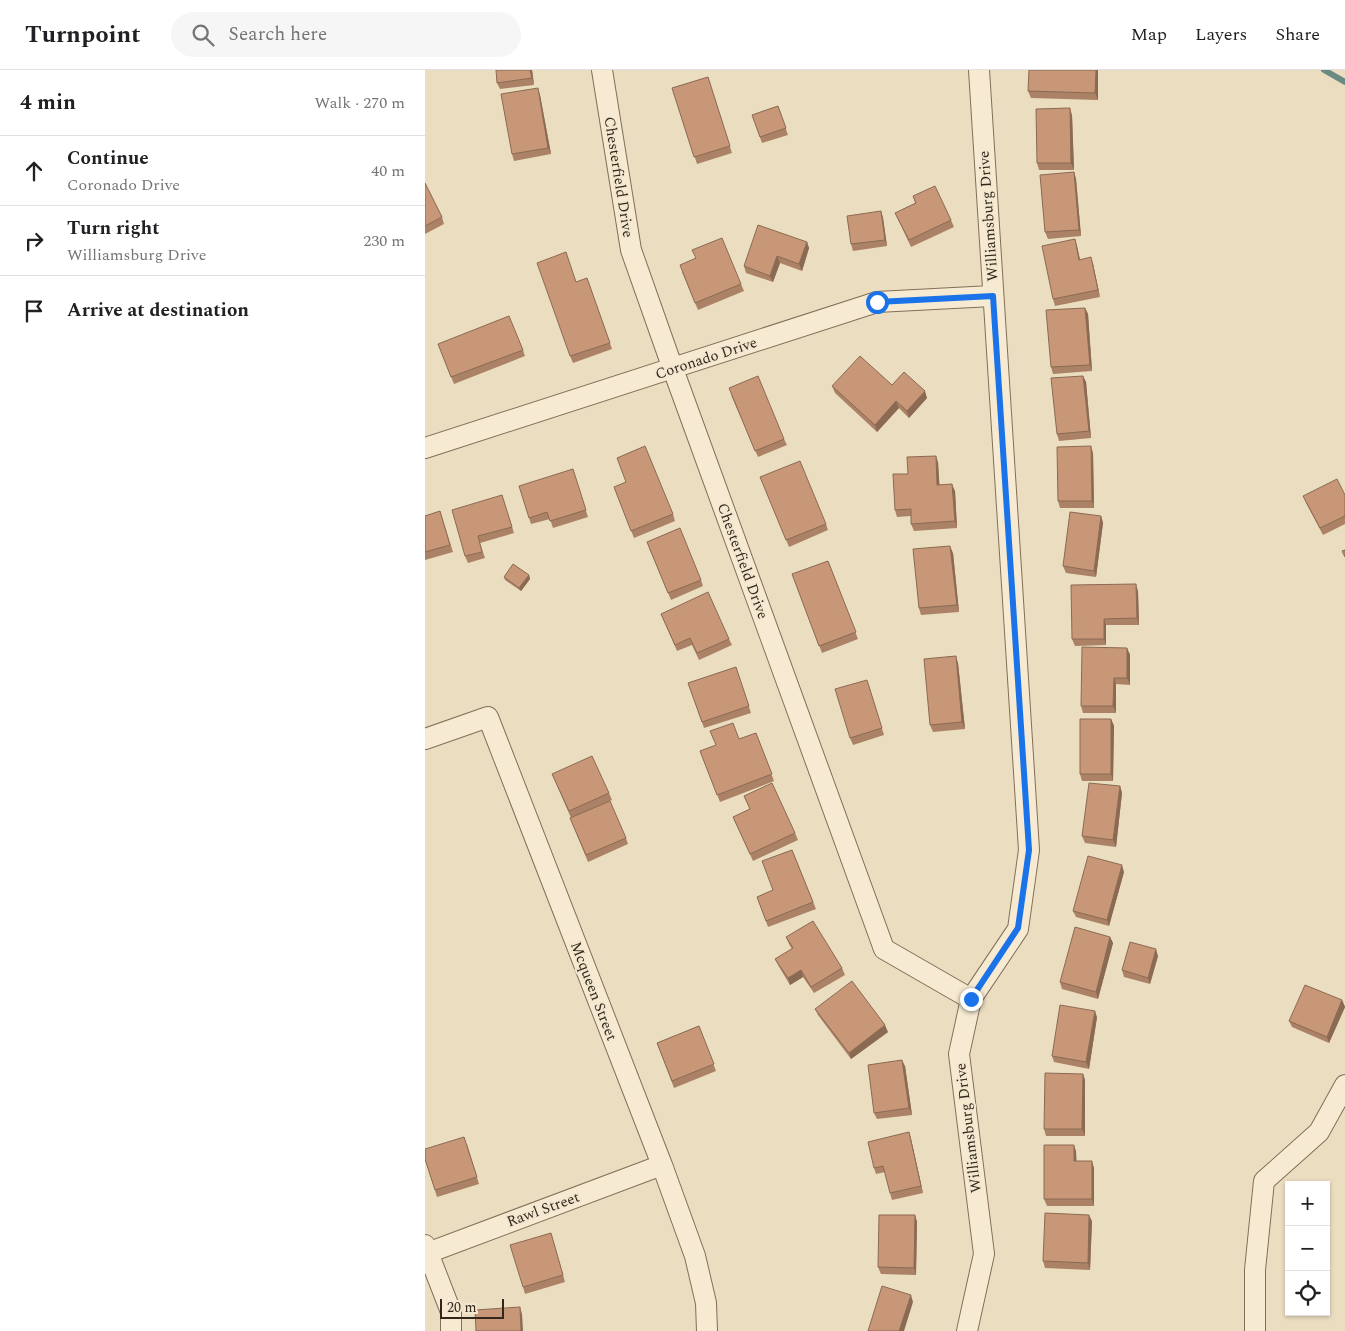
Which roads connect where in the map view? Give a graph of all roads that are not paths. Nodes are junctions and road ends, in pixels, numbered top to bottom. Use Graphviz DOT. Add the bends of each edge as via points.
graph roads {
  1 [pos="602,70"];
  2 [pos="979,70"];
  3 [pos="993,296"];
  4 [pos="673,369"];
  5 [pos="425,448"];
  6 [pos="425,739"];
  7 [pos="971,999"];
  8 [pos="1345,1085"];
  9 [pos="662,1165"];
  10 [pos="426,1250"];
  11 [pos="451,1331"];
  12 [pos="707,1331"];
  13 [pos="967,1331"];
  14 [pos="1255,1331"];
  1 -- 4 [label="street, Chesterfield Drive" via="631,250"];
  2 -- 3 [label="street, Williamsburg Drive"];
  3 -- 4 [label="street, Coronado Drive" via="877,302"];
  3 -- 7 [label="street, Williamsburg Drive" via="1029,850 1018,928"];
  4 -- 5 [label="street, Coronado Drive"];
  4 -- 7 [label="street, Chesterfield Drive" via="883,949"];
  6 -- 9 [label="street, Mcqueen Street" via="488,717"];
  7 -- 13 [label="street, Williamsburg Drive" via="959,1054 984,1254"];
  8 -- 14 [label="street" via="1319,1132 1264,1181 1255,1270"];
  9 -- 10 [label="street, Rawl Street"];
  9 -- 12 [label="street, Mcqueen Street" via="695,1256 706,1303"];
  10 -- 11 [label="street" via="451,1312"];
}
